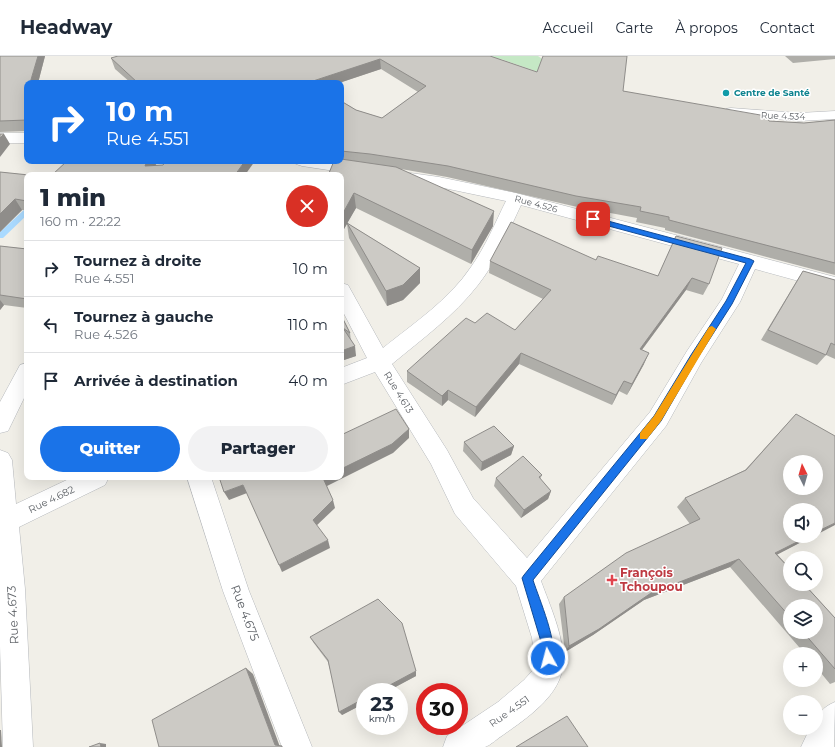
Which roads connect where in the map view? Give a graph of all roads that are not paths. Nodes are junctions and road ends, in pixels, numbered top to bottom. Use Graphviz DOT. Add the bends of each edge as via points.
graph roads {
  1 [pos="715,109"];
  2 [pos="835,115"];
  3 [pos="0,138"];
  4 [pos="24,138"];
  5 [pos="321,164"];
  6 [pos="516,198"];
  7 [pos="750,261"];
  8 [pos="835,284"];
  9 [pos="344,296"];
  10 [pos="380,362"];
  11 [pos="24,376"];
  12 [pos="344,376"];
  13 [pos="0,424"];
  14 [pos="0,460"];
  15 [pos="91,480"];
  16 [pos="200,480"];
  17 [pos="6,521"];
  18 [pos="527,578"];
  19 [pos="835,717"];
  20 [pos="18,747"];
  21 [pos="297,747"];
  22 [pos="458,747"];
  23 [pos="816,747"];
  1 -- 2 [label="street, Rue 4.534" via="754,115"];
  3 -- 4 [label="street"];
  5 -- 6 [label="street, Rue 4.526" via="439,182"];
  6 -- 7 [label="street, Rue 4.526"];
  6 -- 10 [label="street, Rue 4.613" via="471,281 451,303"];
  7 -- 8 [label="street, Rue 4.526"];
  7 -- 18 [label="street" via="730,302 658,419"];
  9 -- 10 [label="street"];
  10 -- 12 [label="street"];
  10 -- 18 [label="street, Rue 4.613" via="439,457 464,506"];
  11 -- 13 [label="street"];
  14 -- 17 [label="street, Rue 4.673"];
  15 -- 17 [label="street, Rue 4.682"];
  16 -- 21 [label="street, Rue 4.675" via="236,591"];
  17 -- 20 [label="street, Rue 4.673" via="12,589"];
  18 -- 22 [label="street, Rue 4.551" via="548,645 548,671 532,695"];
  19 -- 23 [label="street"];
}
